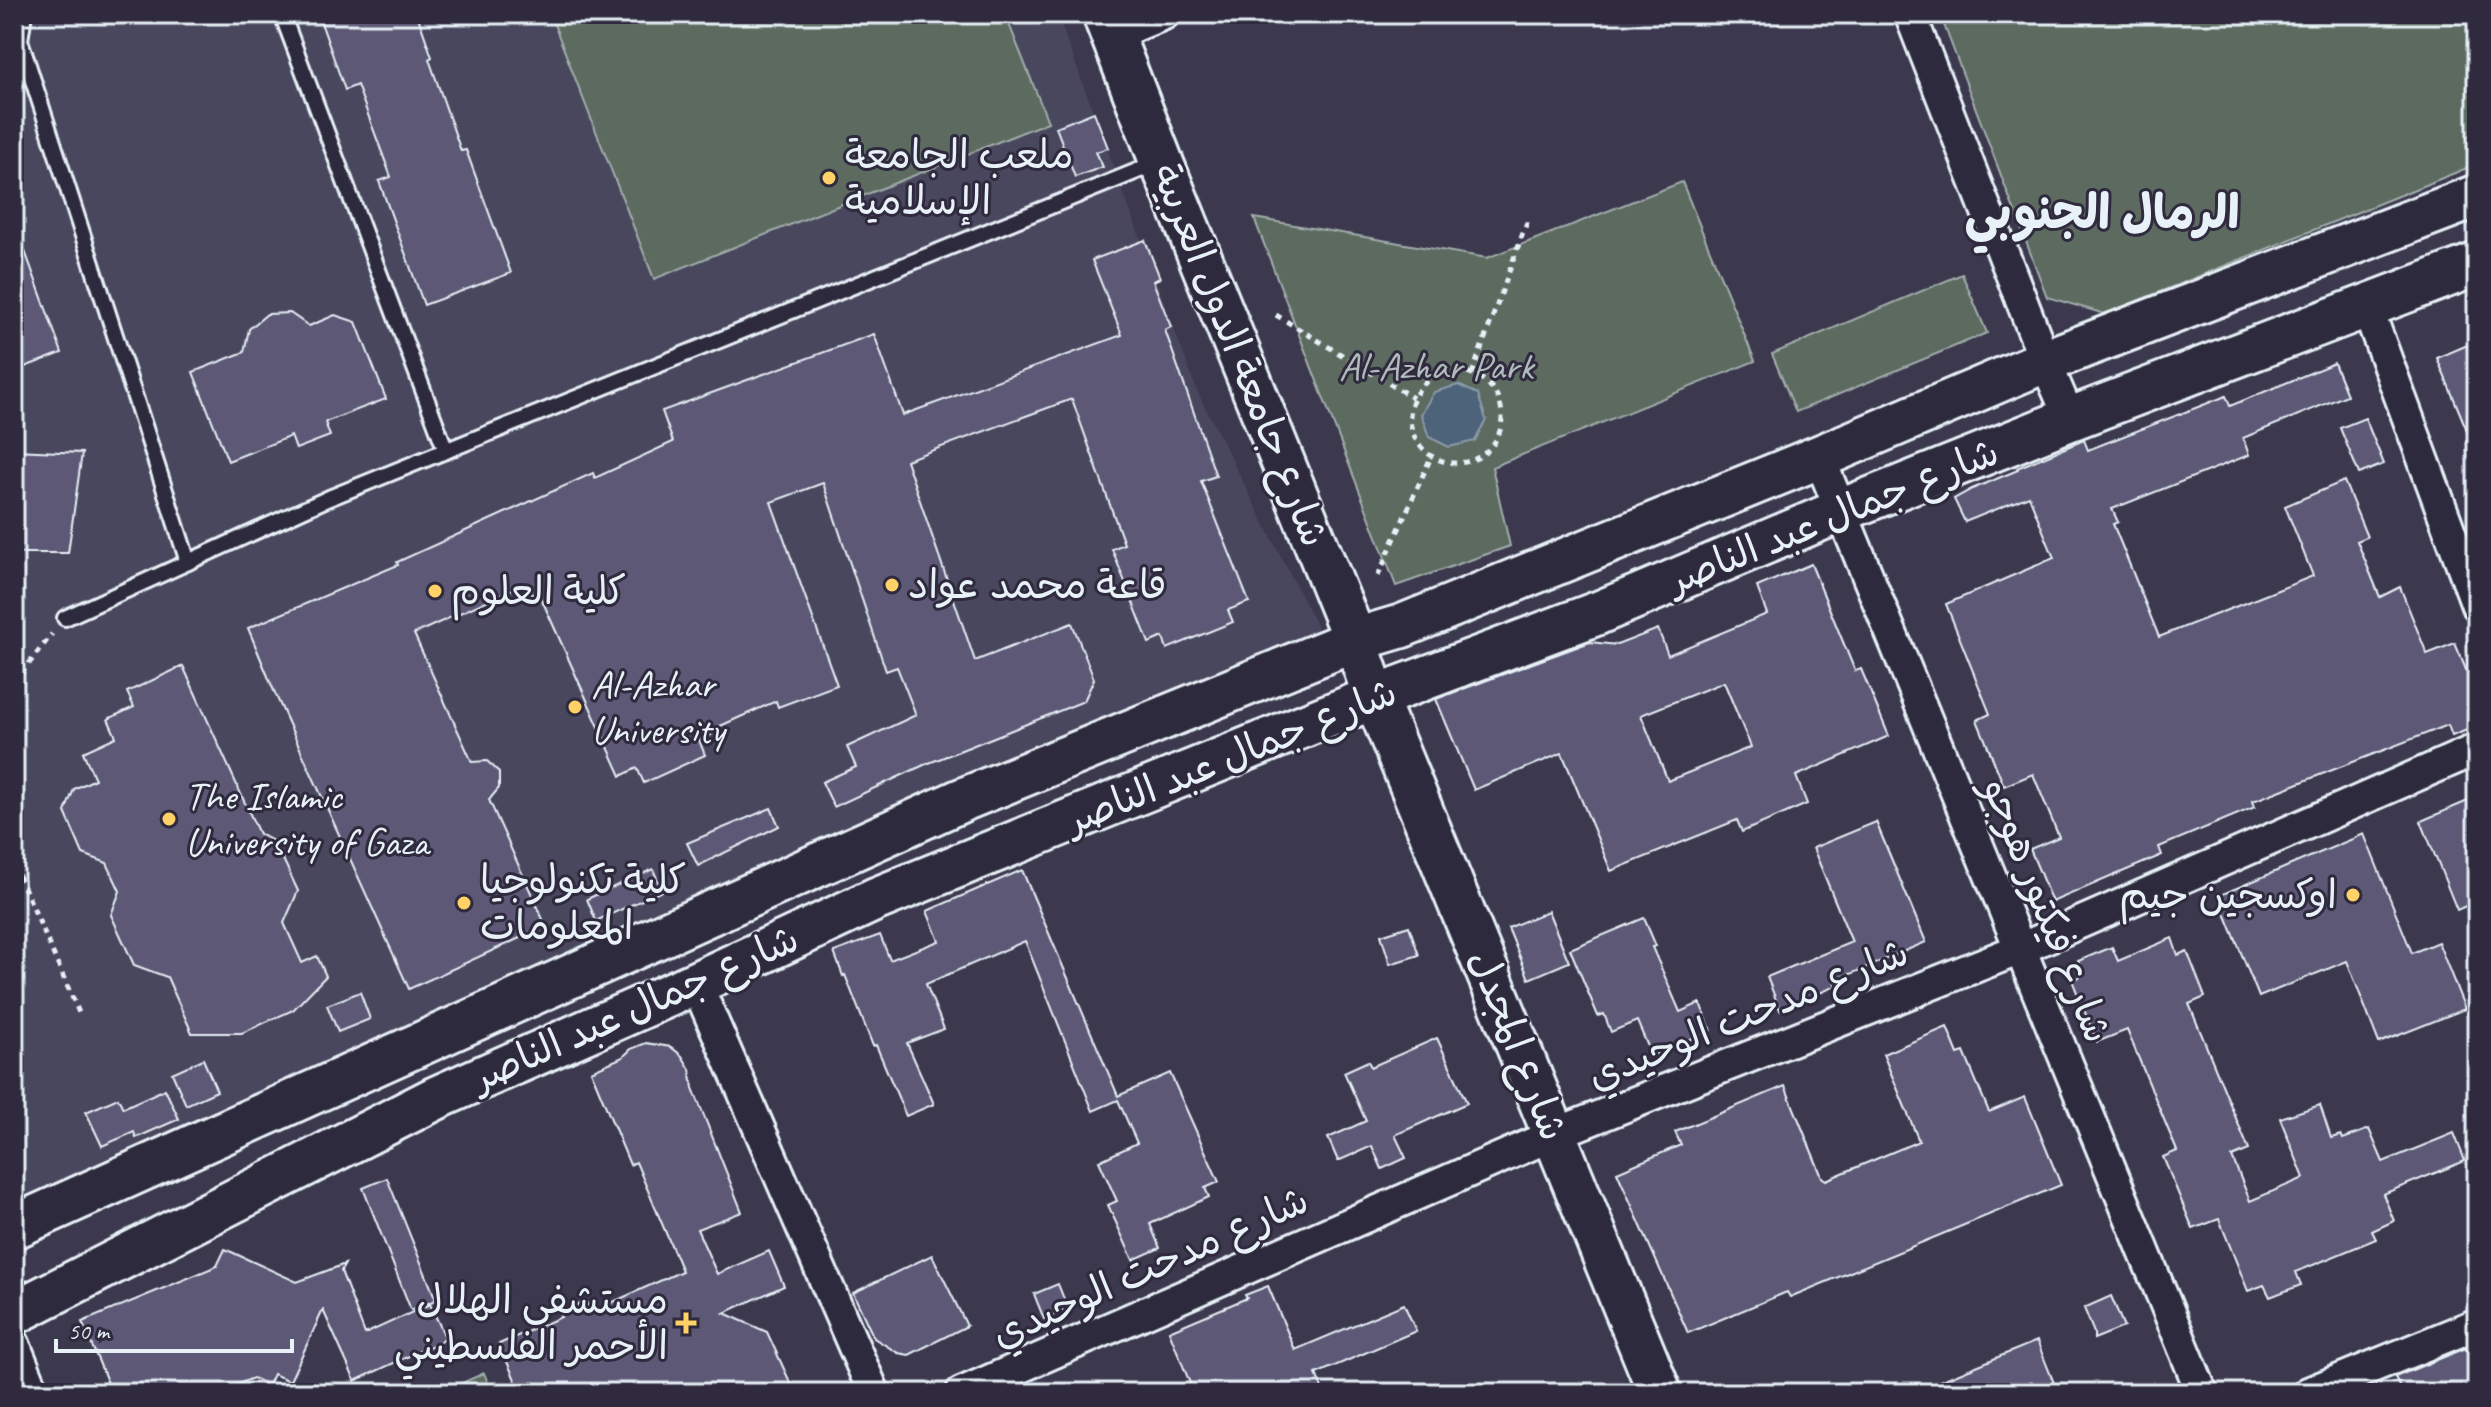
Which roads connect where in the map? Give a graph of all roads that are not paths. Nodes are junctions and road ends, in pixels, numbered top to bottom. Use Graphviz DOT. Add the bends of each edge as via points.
graph roads {
  1 [pos="24,14"];
  2 [pos="282,14"];
  3 [pos="1164,14"];
  4 [pos="1910,14"];
  5 [pos="1109,25"];
  6 [pos="1161,161"];
  7 [pos="2477,196"];
  8 [pos="2477,264"];
  9 [pos="2367,307"];
  10 [pos="2045,361"];
  11 [pos="2070,419"];
  12 [pos="446,451"];
  13 [pos="1819,457"];
  14 [pos="1840,511"];
  15 [pos="188,562"];
  16 [pos="2477,605"];
  17 [pos="65,618"];
  18 [pos="1355,640"];
  19 [pos="1375,697"];
  20 [pos="2477,749"];
  21 [pos="2020,949"];
  22 [pos="696,983"];
  23 [pos="1555,1134"];
  24 [pos="14,1227"];
  25 [pos="14,1313"];
  26 [pos="2477,1324"];
  27 [pos="14,1344"];
  28 [pos="34,1393"];
  29 [pos="874,1393"];
  30 [pos="961,1393"];
  31 [pos="1660,1393"];
  32 [pos="2202,1393"];
  33 [pos="2308,1393"];
  1 -- 15 [label="lane" via="20,40"];
  2 -- 12 [label="lane"];
  3 -- 5 [label="street"];
  4 -- 10 [label="street"];
  5 -- 6 [label="main road, شارع جامعة الدول العربية"];
  6 -- 12 [label="lane"];
  6 -- 18 [label="main road, شارع جامعة الدول العربية"];
  7 -- 10 [label="main road, شارع جمال عبد الناصر"];
  8 -- 9 [label="main road, شارع جمال عبد الناصر"];
  9 -- 11 [label="main road, شارع جمال عبد الناصر"];
  9 -- 16 [label="street"];
  10 -- 11 [label="street"];
  10 -- 13 [label="main road, شارع جمال عبد الناصر"];
  11 -- 14 [label="main road, شارع جمال عبد الناصر"];
  12 -- 15 [label="lane"];
  13 -- 14 [label="street, شارع فيكتور هوجو"];
  13 -- 18 [label="main road, شارع جمال عبد الناصر" via="1402,626"];
  14 -- 19 [label="main road, شارع جمال عبد الناصر" via="1598,613"];
  14 -- 21 [label="street, شارع فيكتور هوجو"];
  15 -- 17 [label="lane"];
  18 -- 19 [label="main road, شارع جامعة الدول العربية"];
  18 -- 24 [label="main road, شارع جمال عبد الناصر" via="962,800"];
  19 -- 22 [label="main road, شارع جمال عبد الناصر" via="876,899"];
  19 -- 23 [label="main road, شارع المجدل"];
  20 -- 21 [label="street, شارع مدحت الوحيدي"];
  21 -- 23 [label="street, شارع مدحت الوحيدي"];
  21 -- 32 [label="street, شارع فيكتور هوجو"];
  22 -- 25 [label="main road, شارع جمال عبد الناصر" via="436,1098"];
  22 -- 29 [label="street"];
  23 -- 30 [label="street, شارع مدحت الوحيدي"];
  23 -- 31 [label="main road, شارع المجدل"];
  26 -- 33 [label="street"];
  27 -- 28 [label="street"];
}
